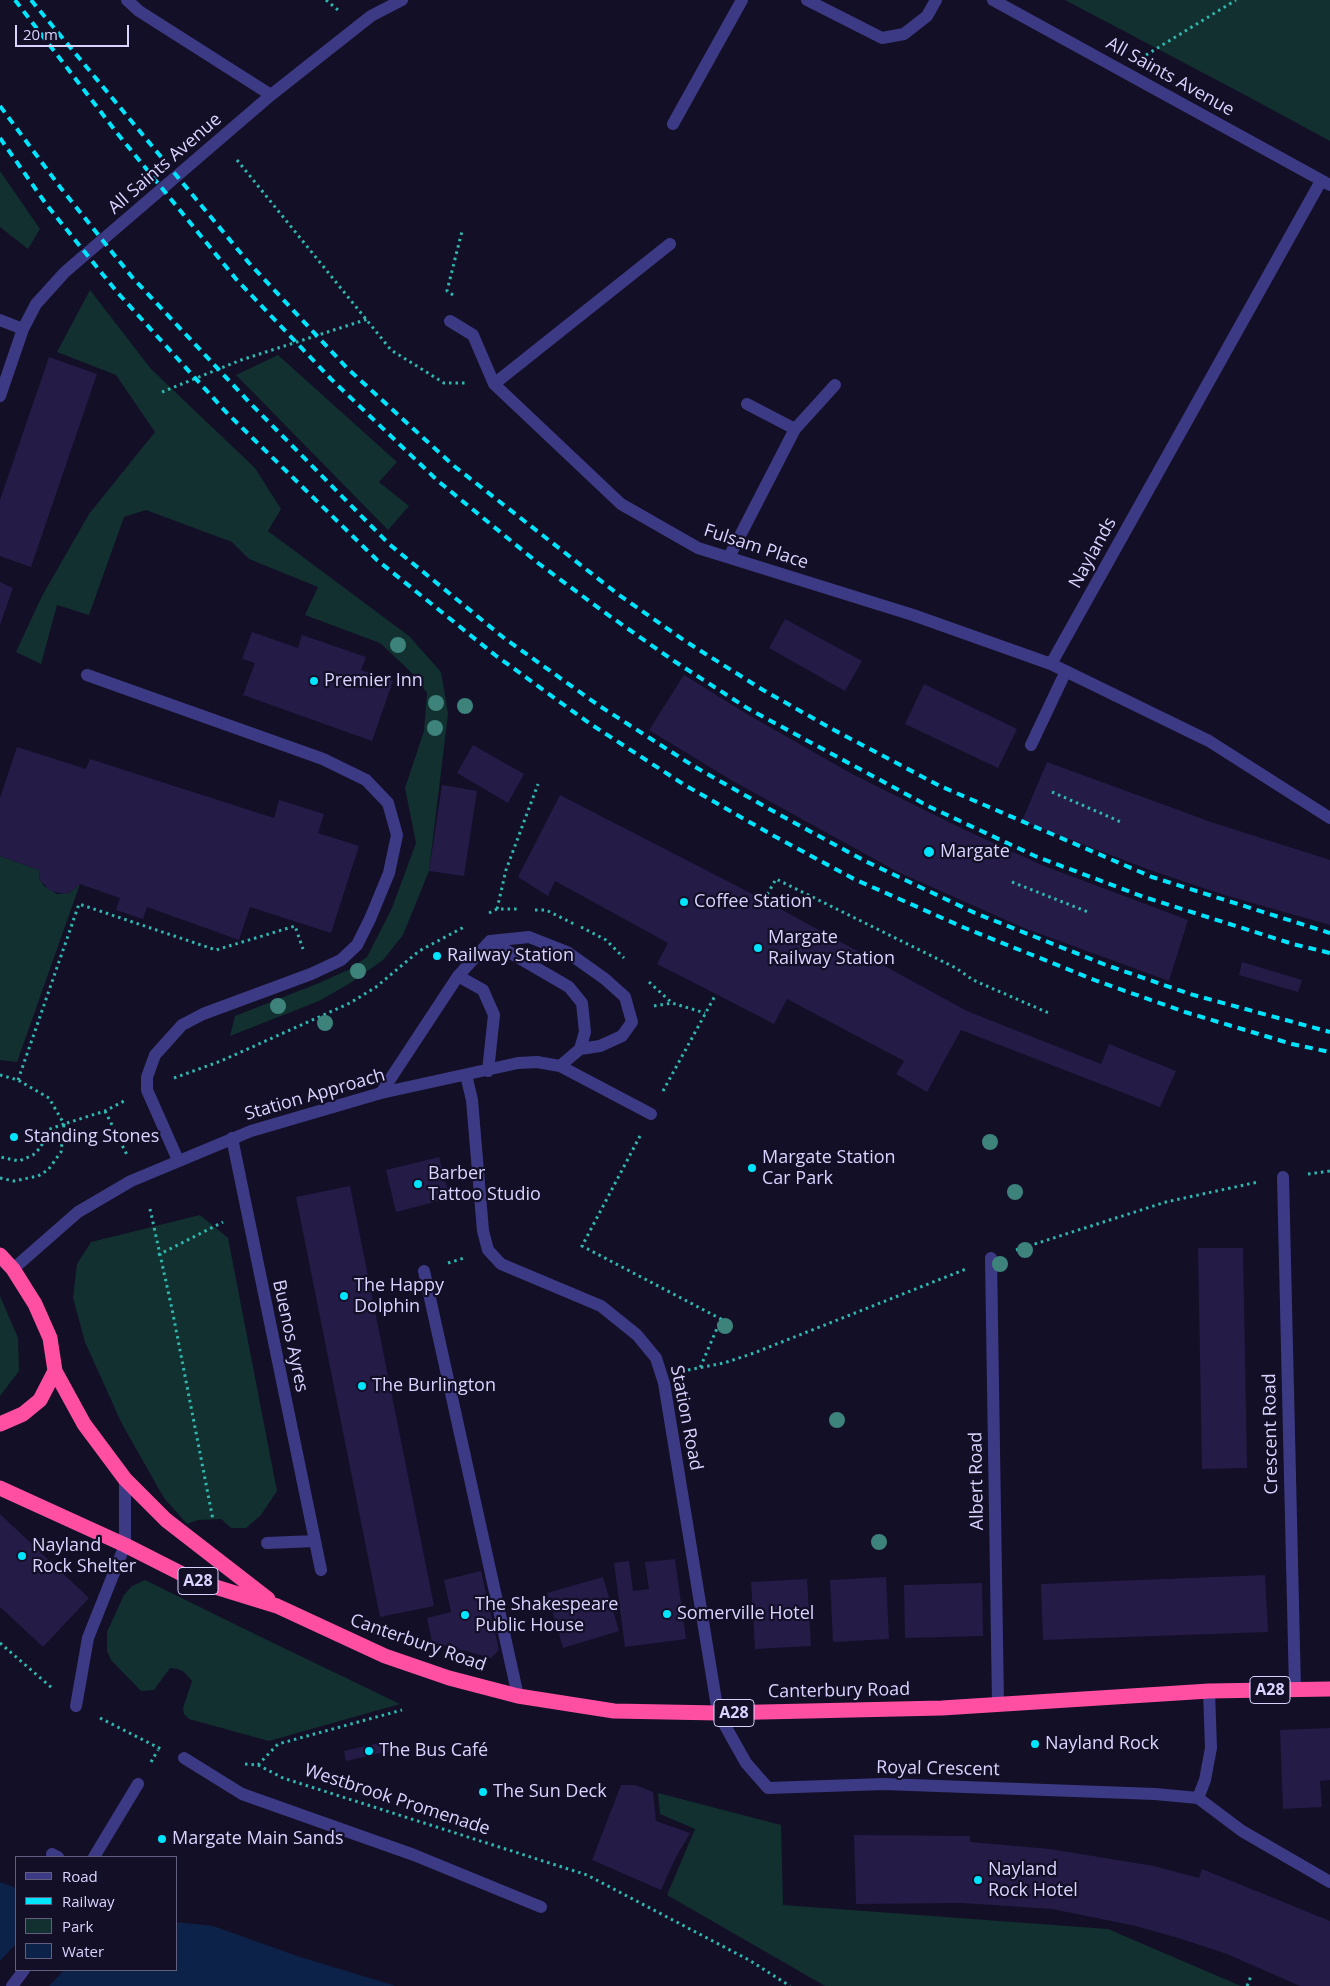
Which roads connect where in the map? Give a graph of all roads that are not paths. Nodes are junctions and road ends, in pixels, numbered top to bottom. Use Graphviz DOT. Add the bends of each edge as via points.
graph roads {
  1 [pos="127,0"];
  2 [pos="402,0"];
  3 [pos="742,0"];
  4 [pos="807,0"];
  5 [pos="936,0"];
  6 [pos="993,0"];
  7 [pos="271,95"];
  8 [pos="673,124"];
  9 [pos="1326,183"];
  10 [pos="670,244"];
  11 [pos="0,320"];
  12 [pos="450,321"];
  13 [pos="23,329"];
  14 [pos="494,384"];
  15 [pos="835,385"];
  16 [pos="0,396"];
  17 [pos="747,404"];
  18 [pos="795,429"];
  19 [pos="729,557"];
  20 [pos="1052,664"];
  21 [pos="1066,671"];
  22 [pos="87,675"];
  23 [pos="1031,745"];
  24 [pos="1330,818"];
  25 [pos="490,941"];
  26 [pos="458,976"];
  27 [pos="580,1049"];
  28 [pos="560,1066"];
  29 [pos="488,1070"];
  30 [pos="466,1075"];
  31 [pos="381,1093"];
  32 [pos="651,1114"];
  33 [pos="232,1138"];
  34 [pos="178,1160"];
  35 [pos="1283,1177"];
  36 [pos="0,1255"];
  37 [pos="991,1258"];
  38 [pos="13,1269"];
  39 [pos="424,1271"];
  40 [pos="55,1371"];
  41 [pos="0,1424"];
  42 [pos="125,1479"];
  43 [pos="0,1488"];
  44 [pos="315,1540"];
  45 [pos="267,1543"];
  46 [pos="125,1545"];
  47 [pos="321,1570"];
  48 [pos="276,1606"];
  49 [pos="1330,1689"];
  50 [pos="1294,1690"];
  51 [pos="1210,1691"];
  52 [pos="518,1696"];
  53 [pos="998,1704"];
  54 [pos="76,1706"];
  55 [pos="718,1713"];
  56 [pos="184,1758"];
  57 [pos="138,1784"];
  58 [pos="1198,1798"];
  59 [pos="95,1856"];
  60 [pos="1330,1882"];
  61 [pos="542,1907"];
  62 [pos="23,1971"];
  63 [pos="12,1986"];
  1 -- 7 [label="street" via="139,11"];
  2 -- 7 [label="street, All Saints Avenue" via="371,16"];
  3 -- 8 [label="street"];
  4 -- 5 [label="street" via="882,38 904,34 927,16"];
  6 -- 9 [label="street, All Saints Avenue"];
  7 -- 13 [label="street, All Saints Avenue" via="65,272 36,304"];
  9 -- 20 [label="street, Naylands"];
  10 -- 14 [label="street"];
  11 -- 13 [label="street"];
  12 -- 14 [label="street, Fulsam Place" via="473,335"];
  13 -- 16 [label="street, All Saints Avenue"];
  14 -- 19 [label="street, Fulsam Place" via="621,504 698,548"];
  15 -- 18 [label="street"];
  17 -- 18 [label="street"];
  18 -- 19 [label="street"];
  19 -- 20 [label="street, Fulsam Place"];
  20 -- 21 [label="street"];
  21 -- 23 [label="street"];
  21 -- 24 [label="street" via="1209,741"];
  22 -- 34 [label="street" via="323,759 366,780 388,803 398,835 389,873 370,919 357,945 342,960 203,1014 182,1025 155,1055 147,1077 147,1090"];
  25 -- 26 [label="street"];
  25 -- 27 [label="street" via="569,987 582,1003 584,1032"];
  25 -- 27 [label="street" via="529,937 566,952 625,997 632,1022 622,1036 600,1046"];
  26 -- 29 [label="street" via="484,990 494,1014"];
  26 -- 31 [label="street"];
  27 -- 28 [label="street"];
  28 -- 29 [label="street, Station Approach" via="518,1063"];
  28 -- 32 [label="street, Station Approach"];
  29 -- 30 [label="street, Station Approach"];
  30 -- 31 [label="street, Station Approach"];
  30 -- 55 [label="street, Station Road" via="472,1100 488,1250 501,1264 601,1306 637,1335 656,1358 664,1383"];
  31 -- 33 [label="street, Station Approach"];
  33 -- 34 [label="street, Station Approach"];
  33 -- 44 [label="street, Buenos Ayres"];
  34 -- 38 [label="street, Station Approach" via="131,1181 78,1212"];
  35 -- 50 [label="street, Crescent Road"];
  36 -- 38 [label="highway"];
  37 -- 53 [label="street, Albert Road"];
  38 -- 40 [label="highway" via="35,1304 50,1338"];
  39 -- 52 [label="street"];
  40 -- 41 [label="highway" via="40,1400 24,1414"];
  40 -- 42 [label="highway, Canterbury Road / A28" via="84,1424"];
  42 -- 46 [label="street"];
  42 -- 48 [label="highway, Canterbury Road / A28" via="166,1520"];
  43 -- 46 [label="highway, Canterbury Road / A28"];
  44 -- 45 [label="street"];
  44 -- 47 [label="street, Buenos Ayres"];
  46 -- 48 [label="highway, Canterbury Road / A28" via="196,1581"];
  46 -- 54 [label="street" via="88,1638"];
  48 -- 52 [label="highway, Canterbury Road / A28" via="385,1656 449,1678"];
  49 -- 50 [label="highway, Canterbury Road / A28"];
  50 -- 51 [label="highway, Canterbury Road / A28"];
  51 -- 53 [label="highway, Canterbury Road / A28"];
  51 -- 58 [label="street" via="1211,1748 1206,1780"];
  52 -- 55 [label="highway, Canterbury Road / A28" via="614,1711"];
  53 -- 55 [label="highway, Canterbury Road / A28"];
  55 -- 58 [label="street, Royal Crescent" via="746,1763 768,1788 884,1784"];
  56 -- 61 [label="street" via="242,1794 414,1855"];
  57 -- 59 [label="street"];
  58 -- 60 [label="street" via="1242,1831"];
  62 -- 63 [label="street"];
}
